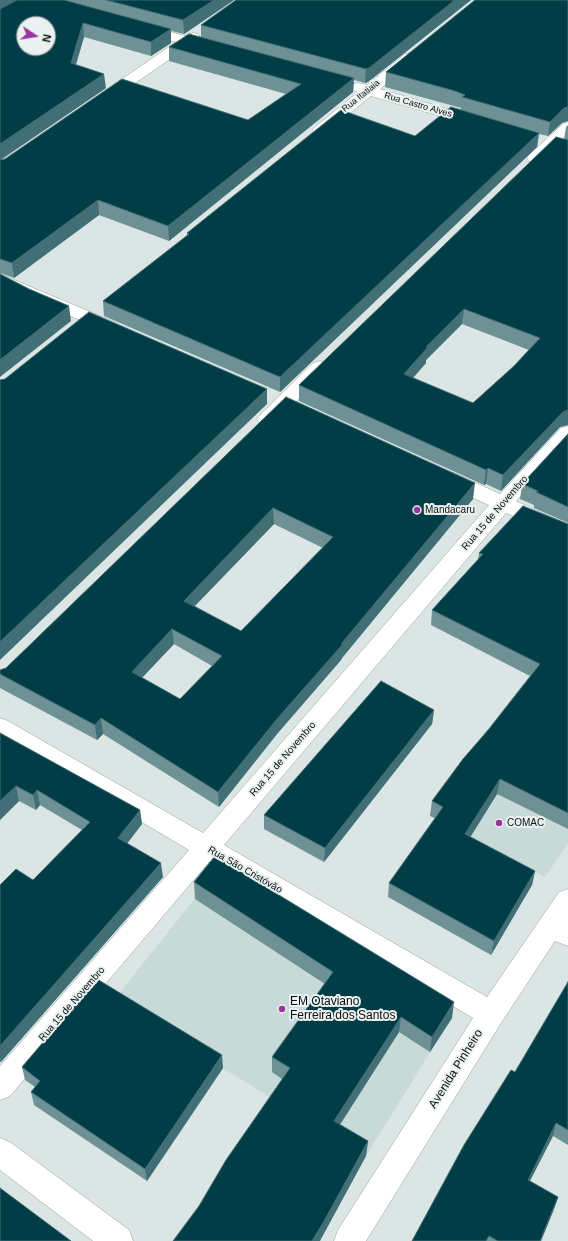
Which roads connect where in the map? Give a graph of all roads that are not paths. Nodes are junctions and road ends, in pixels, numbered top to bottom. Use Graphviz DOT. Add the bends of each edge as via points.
graph roads {
  1 [pos="127,24"];
  2 [pos="207,27"];
  3 [pos="188,41"];
  4 [pos="425,45"];
  5 [pos="226,51"];
  6 [pos="346,84"];
  7 [pos="369,90"];
  8 [pos="91,107"];
  9 [pos="490,126"];
  10 [pos="568,127"];
  11 [pos="308,140"];
  12 [pos="551,144"];
  13 [pos="522,171"];
  14 [pos="0,278"];
  15 [pos="125,333"];
  16 [pos="335,353"];
  17 [pos="255,430"];
  18 [pos="568,432"];
  19 [pos="432,471"];
  20 [pos="503,503"];
  21 [pos="568,533"];
  22 [pos="0,727"];
  23 [pos="207,847"];
  24 [pos="568,900"];
  25 [pos="559,930"];
  26 [pos="491,1014"];
  27 [pos="0,1087"];
  28 [pos="0,1152"];
  29 [pos="118,1241"];
  30 [pos="348,1241"];
  1 -- 3 [label="street"];
  2 -- 3 [label="street"];
  3 -- 5 [label="street"];
  3 -- 8 [label="street"];
  4 -- 7 [label="street, Rua Itatiaia"];
  6 -- 7 [label="street, Rua Castro Alves"];
  7 -- 9 [label="street, Rua Castro Alves"];
  7 -- 11 [label="street, Rua Itatiaia"];
  10 -- 12 [label="street"];
  12 -- 13 [label="street"];
  14 -- 15 [label="street"];
  16 -- 17 [label="street"];
  18 -- 20 [label="street, Rua 15 de Novembro"];
  19 -- 20 [label="street"];
  20 -- 21 [label="street"];
  20 -- 23 [label="street, Rua 15 de Novembro"];
  22 -- 23 [label="street, Rua São Cristóvão"];
  23 -- 26 [label="street, Rua São Cristóvão"];
  23 -- 27 [label="street, Rua 15 de Novembro"];
  24 -- 25 [label="street, Avenida Pinheiro"];
  25 -- 26 [label="street, Avenida Pinheiro"];
  26 -- 30 [label="street, Avenida Pinheiro"];
  28 -- 29 [label="street"];
}
